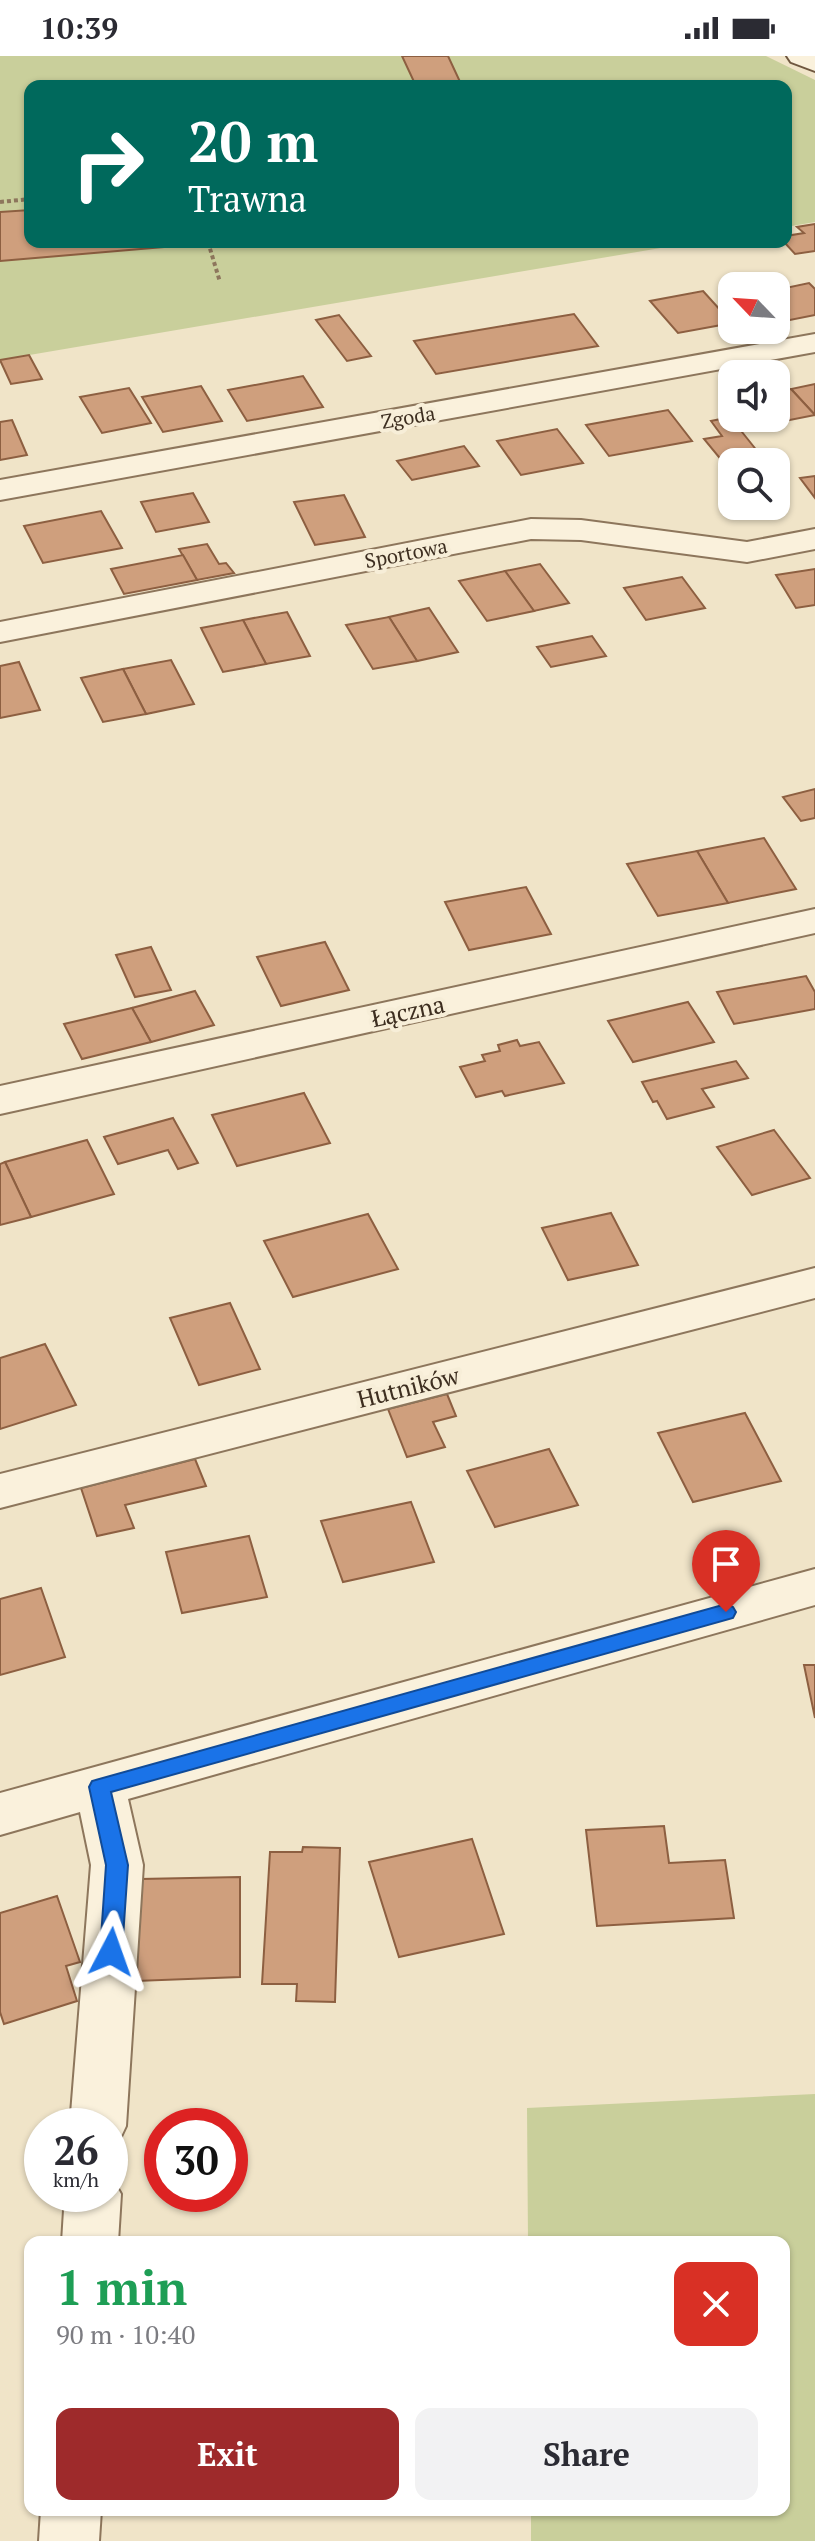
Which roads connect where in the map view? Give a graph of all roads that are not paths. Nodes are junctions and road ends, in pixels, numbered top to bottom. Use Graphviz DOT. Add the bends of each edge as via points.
graph roads {
  1 [pos="801,56"];
  2 [pos="815,63"];
  3 [pos="815,343"];
  4 [pos="0,490"];
  5 [pos="815,539"];
  6 [pos="0,632"];
  7 [pos="815,921"];
  8 [pos="0,1100"];
  9 [pos="815,1283"];
  10 [pos="0,1491"];
  11 [pos="815,1587"];
  12 [pos="100,1787"];
  13 [pos="0,1814"];
  14 [pos="99,2108"];
  15 [pos="92,2212"];
  16 [pos="90,2236"];
  17 [pos="71,2516"];
  18 [pos="69,2541"];
  1 -- 2 [label="street"];
  3 -- 4 [label="street, Zgoda"];
  5 -- 6 [label="street, Sportowa" via="747,552 581,530 531,529"];
  7 -- 8 [label="street, Łączna"];
  9 -- 10 [label="street, Hutników"];
  11 -- 12 [label="street"];
  12 -- 13 [label="street"];
  12 -- 14 [label="street" via="117,1865"];
  15 -- 16 [label="street"];
  17 -- 18 [label="street"];
}
